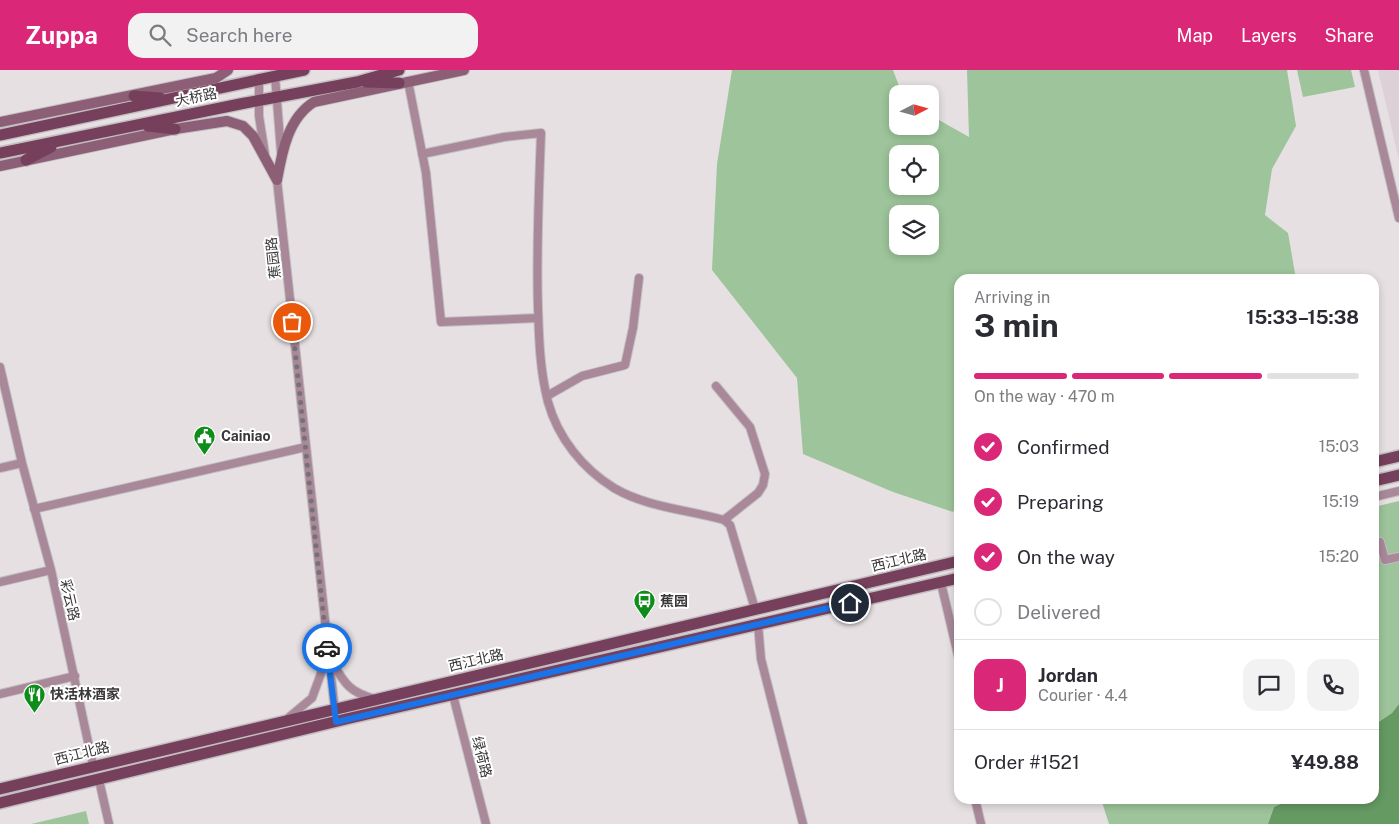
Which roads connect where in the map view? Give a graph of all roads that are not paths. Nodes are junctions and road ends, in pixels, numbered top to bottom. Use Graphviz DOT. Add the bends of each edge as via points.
graph roads {
  1 [pos="228,70"];
  2 [pos="304,70"];
  3 [pos="399,70"];
  4 [pos="464,70"];
  5 [pos="1364,70"];
  6 [pos="275,73"];
  7 [pos="259,74"];
  8 [pos="357,82"];
  9 [pos="403,82"];
  10 [pos="134,96"];
  11 [pos="276,97"];
  12 [pos="164,98"];
  13 [pos="259,100"];
  14 [pos="0,122"];
  15 [pos="139,125"];
  16 [pos="175,129"];
  17 [pos="0,135"];
  18 [pos="62,141"];
  19 [pos="0,153"];
  20 [pos="282,154"];
  21 [pos="422,154"];
  22 [pos="26,160"];
  23 [pos="267,163"];
  24 [pos="0,166"];
  25 [pos="277,180"];
  26 [pos="1399,218"];
  27 [pos="639,278"];
  28 [pos="538,318"];
  29 [pos="0,367"];
  30 [pos="716,386"];
  31 [pos="547,396"];
  32 [pos="306,447"];
  33 [pos="1399,456"];
  34 [pos="1379,461"];
  35 [pos="22,463"];
  36 [pos="0,468"];
  37 [pos="1399,475"];
  38 [pos="1379,480"];
  39 [pos="1399,491"];
  40 [pos="1379,496"];
  41 [pos="34,510"];
  42 [pos="724,520"];
  43 [pos="1379,542"];
  44 [pos="1399,557"];
  45 [pos="954,562"];
  46 [pos="51,570"];
  47 [pos="954,579"];
  48 [pos="0,582"];
  49 [pos="941,582"];
  50 [pos="755,608"];
  51 [pos="758,624"];
  52 [pos="954,638"];
  53 [pos="328,655"];
  54 [pos="75,676"];
  55 [pos="0,694"];
  56 [pos="397,694"];
  57 [pos="454,695"];
  58 [pos="376,699"];
  59 [pos="399,707"];
  60 [pos="335,708"];
  61 [pos="286,720"];
  62 [pos="336,722"];
  63 [pos="242,730"];
  64 [pos="246,744"];
  65 [pos="93,766"];
  66 [pos="99,780"];
  67 [pos="0,789"];
  68 [pos="0,804"];
  69 [pos="976,804"];
  70 [pos="110,824"];
  71 [pos="486,824"];
  72 [pos="803,824"];
  73 [pos="981,824"];
  1 -- 10 [label="street" via="216,78"];
  2 -- 6 [label="main road, 大桥路"];
  3 -- 8 [label="main road, 大桥路"];
  4 -- 9 [label="street"];
  5 -- 26 [label="street"];
  6 -- 7 [label="main road, 大桥路"];
  6 -- 11 [label="street"];
  7 -- 12 [label="main road, 大桥路"];
  7 -- 13 [label="street"];
  8 -- 9 [label="main road"];
  8 -- 11 [label="main road, 大桥路"];
  9 -- 20 [label="street" via="314,102 298,116"];
  9 -- 21 [label="street"];
  10 -- 12 [label="main road"];
  10 -- 14 [label="street"];
  11 -- 13 [label="main road, 大桥路"];
  11 -- 20 [label="street"];
  12 -- 17 [label="main road, 大桥路" via="141,107"];
  13 -- 15 [label="main road, 大桥路"];
  13 -- 23 [label="street"];
  15 -- 16 [label="main road"];
  15 -- 18 [label="main road, 大桥路"];
  16 -- 22 [label="street"];
  16 -- 23 [label="street" via="227,121 244,126"];
  18 -- 19 [label="main road, 大桥路"];
  18 -- 22 [label="main road"];
  20 -- 25 [label="street"];
  21 -- 28 [label="street" via="441,322"];
  21 -- 28 [label="street" via="541,133 536,252"];
  22 -- 24 [label="street"];
  23 -- 25 [label="street"];
  25 -- 32 [label="street, 蕉园路"];
  27 -- 31 [label="street" via="625,365 582,376"];
  28 -- 31 [label="street" via="541,372"];
  29 -- 35 [label="street, 彩云路"];
  30 -- 42 [label="street" via="750,427 765,474 764,485 758,493"];
  31 -- 42 [label="street" via="566,442 586,466 615,488 645,501"];
  32 -- 41 [label="street"];
  32 -- 53 [label="street, 蕉园路"];
  33 -- 34 [label="main road"];
  35 -- 36 [label="street"];
  35 -- 41 [label="street, 彩云路"];
  37 -- 38 [label="main road"];
  39 -- 40 [label="street"];
  41 -- 46 [label="street, 彩云路"];
  42 -- 50 [label="street" via="730,525"];
  43 -- 44 [label="street" via="1385,560"];
  45 -- 50 [label="main road, 西江北路"];
  46 -- 48 [label="street"];
  46 -- 54 [label="street, 彩云路"];
  47 -- 49 [label="main road"];
  49 -- 51 [label="main road"];
  49 -- 52 [label="street"];
  50 -- 56 [label="main road, 西江北路"];
  51 -- 57 [label="main road"];
  51 -- 72 [label="street" via="761,659"];
  53 -- 58 [label="street" via="350,689"];
  53 -- 60 [label="street, 蕉园路"];
  53 -- 61 [label="street" via="312,698"];
  54 -- 55 [label="street"];
  54 -- 65 [label="street, 彩云路"];
  56 -- 58 [label="main road, 西江北路"];
  56 -- 59 [label="main road"];
  57 -- 59 [label="main road"];
  57 -- 71 [label="street, 绿荷路"];
  58 -- 60 [label="main road, 西江北路"];
  59 -- 62 [label="main road"];
  60 -- 61 [label="main road, 西江北路"];
  60 -- 62 [label="street, 蕉园路"];
  61 -- 63 [label="main road, 西江北路"];
  62 -- 64 [label="main road"];
  63 -- 64 [label="main road"];
  63 -- 65 [label="main road, 西江北路"];
  64 -- 66 [label="main road"];
  65 -- 67 [label="main road, 西江北路"];
  66 -- 68 [label="main road"];
  66 -- 70 [label="street"];
  69 -- 73 [label="street"];
}
